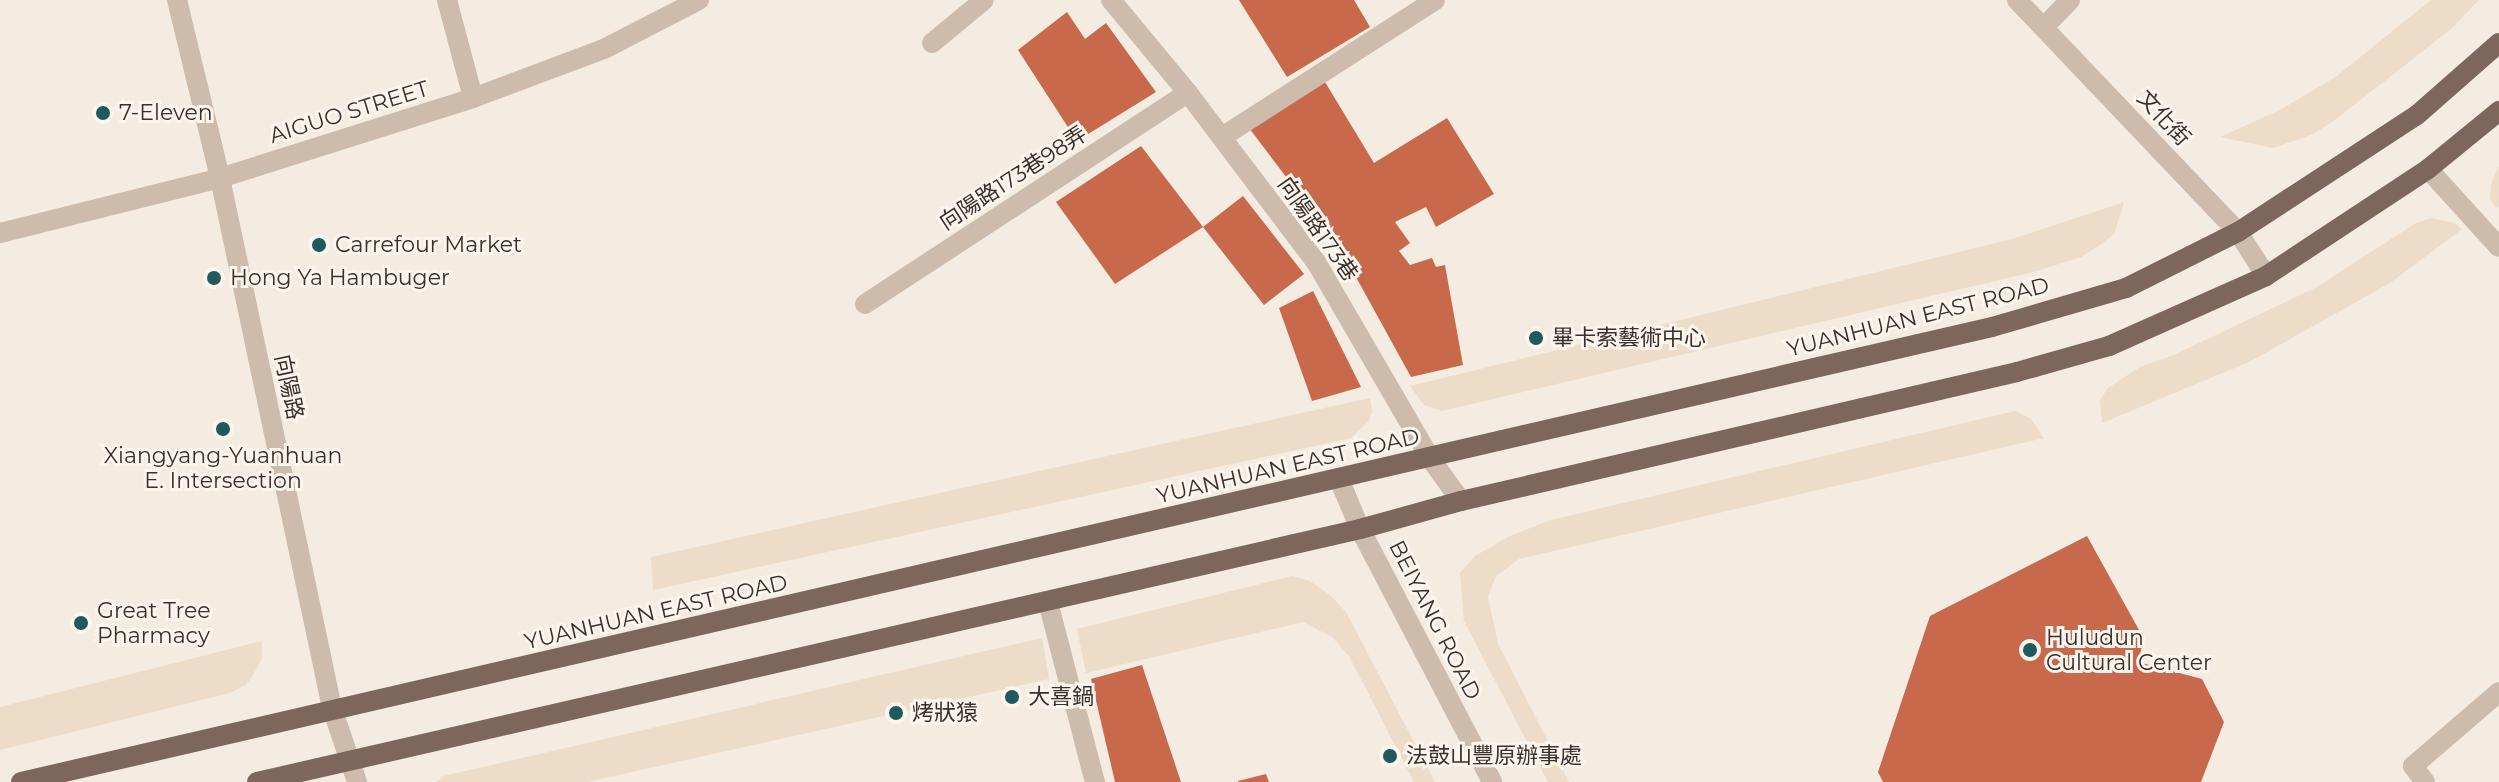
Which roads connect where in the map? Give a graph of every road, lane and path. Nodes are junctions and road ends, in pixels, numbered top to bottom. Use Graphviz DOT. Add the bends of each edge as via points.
graph roads {
  1 [pos="177,0"];
  2 [pos="447,0"];
  3 [pos="699,0"];
  4 [pos="984,0"];
  5 [pos="1111,0"];
  6 [pos="1435,0"];
  7 [pos="2017,0"];
  8 [pos="2070,0"];
  9 [pos="2045,26"];
  10 [pos="932,43"];
  11 [pos="2499,43"];
  12 [pos="1188,93"];
  13 [pos="473,98"];
  14 [pos="2499,111"];
  15 [pos="1222,137"];
  16 [pos="2428,169"];
  17 [pos="220,178"];
  18 [pos="2238,232"];
  19 [pos="0,233"];
  20 [pos="2499,247"];
  21 [pos="2266,276"];
  22 [pos="865,304"];
  23 [pos="1430,458"];
  24 [pos="1339,479"];
  25 [pos="1461,501"];
  26 [pos="1360,529"];
  27 [pos="1048,602"];
  28 [pos="2499,692"];
  29 [pos="332,708"];
  30 [pos="349,761"];
  31 [pos="21,782"];
  32 [pos="257,782"];
  33 [pos="357,782"];
  34 [pos="1095,782"];
  35 [pos="1492,782"];
  36 [pos="2425,782"];
  1 -- 17 [label="street, 向陽路"];
  2 -- 13 [label="street"];
  3 -- 13 [label="street, AIGUO STREET" via="604,49"];
  4 -- 10 [label="street"];
  5 -- 12 [label="street, 向陽路173巷"];
  6 -- 15 [label="street"];
  7 -- 9 [label="street, 文化街"];
  8 -- 9 [label="street"];
  9 -- 18 [label="street, 文化街"];
  11 -- 18 [label="main road, YUANHUAN EAST ROAD" via="2417,115"];
  12 -- 15 [label="street, 向陽路173巷"];
  12 -- 22 [label="street, 向陽路173巷98弄"];
  13 -- 17 [label="street, AIGUO STREET"];
  14 -- 16 [label="main road"];
  15 -- 23 [label="street, 向陽路173巷" via="1316,262"];
  16 -- 20 [label="street"];
  16 -- 21 [label="main road"];
  17 -- 19 [label="street, AIGUO STREET"];
  17 -- 29 [label="street, 向陽路"];
  18 -- 21 [label="street, 文化街"];
  18 -- 23 [label="main road, YUANHUAN EAST ROAD" via="2126,288 1992,327"];
  21 -- 25 [label="main road" via="2109,346 2017,372"];
  23 -- 24 [label="main road, YUANHUAN EAST ROAD"];
  23 -- 25 [label="street, 向陽路173巷"];
  24 -- 26 [label="street, BEIYANG ROAD"];
  24 -- 29 [label="main road, YUANHUAN EAST ROAD"];
  25 -- 26 [label="main road"];
  26 -- 27 [label="main road"];
  26 -- 35 [label="street, BEIYANG ROAD"];
  27 -- 30 [label="main road"];
  27 -- 34 [label="street"];
  28 -- 36 [label="street" via="2413,766"];
  29 -- 30 [label="street, 向陽路"];
  29 -- 31 [label="main road, YUANHUAN EAST ROAD"];
  30 -- 32 [label="main road"];
  30 -- 33 [label="street, 向陽路"];
}
